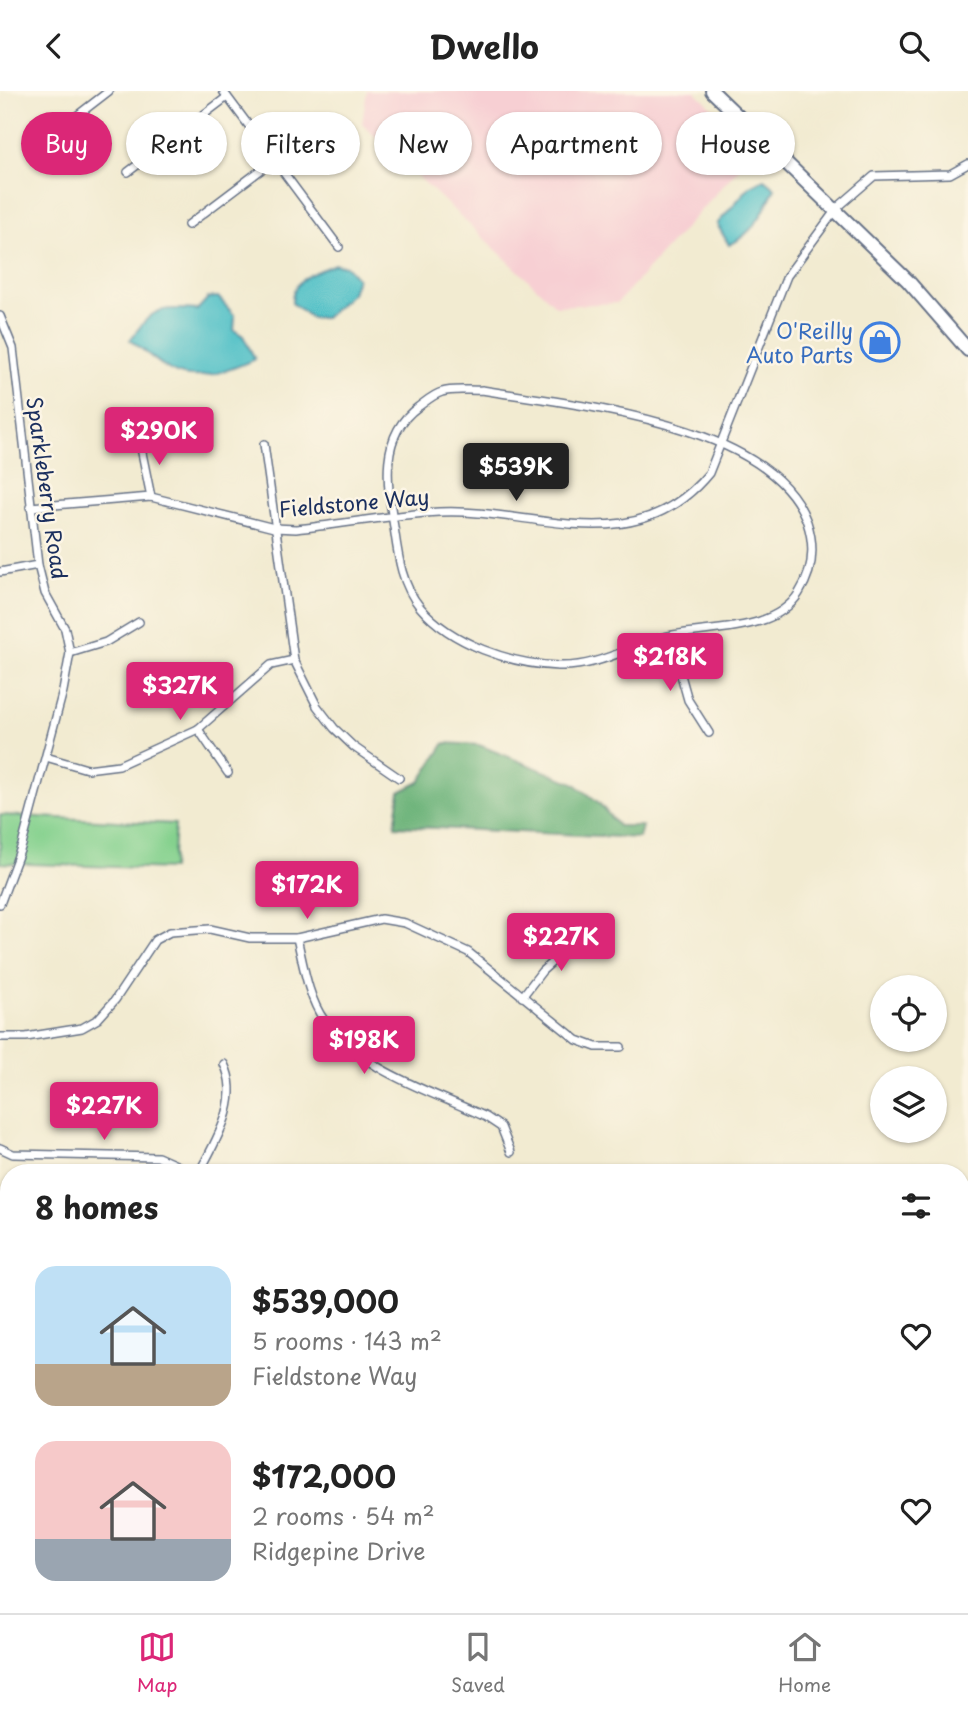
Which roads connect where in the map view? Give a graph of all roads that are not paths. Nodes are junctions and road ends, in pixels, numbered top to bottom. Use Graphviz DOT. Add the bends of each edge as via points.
graph roads {
  1 [pos="109,91"];
  2 [pos="712,91"];
  3 [pos="225,94"];
  4 [pos="82,112"];
  5 [pos="203,112"];
  6 [pos="241,116"];
  7 [pos="968,164"];
  8 [pos="254,175"];
  9 [pos="285,175"];
  10 [pos="837,208"];
  11 [pos="188,225"];
  12 [pos="339,247"];
  13 [pos="0,316"];
  14 [pos="968,350"];
  15 [pos="140,443"];
  16 [pos="264,444"];
  17 [pos="720,444"];
  18 [pos="151,497"];
  19 [pos="30,507"];
  20 [pos="392,517"];
  21 [pos="274,528"];
  22 [pos="38,565"];
  23 [pos="0,572"];
  24 [pos="139,622"];
  25 [pos="670,636"];
  26 [pos="70,653"];
  27 [pos="294,660"];
  28 [pos="198,729"];
  29 [pos="709,733"];
  30 [pos="46,757"];
  31 [pos="228,773"];
  32 [pos="399,778"];
  33 [pos="0,904"];
  34 [pos="585,933"];
  35 [pos="297,938"];
  36 [pos="522,997"];
  37 [pos="0,1037"];
  38 [pos="621,1047"];
  39 [pos="224,1064"];
  40 [pos="0,1148"];
  41 [pos="511,1152"];
  42 [pos="174,1164"];
  43 [pos="204,1164"];
  1 -- 4 [label="street"];
  2 -- 10 [label="main road"];
  3 -- 5 [label="street"];
  3 -- 6 [label="street"];
  7 -- 10 [label="street, Fieldstone Way" via="950,174 874,176"];
  8 -- 11 [label="street"];
  9 -- 12 [label="street"];
  10 -- 14 [label="main road" via="923,296"];
  10 -- 17 [label="street, Fieldstone Way" via="787,276"];
  13 -- 19 [label="street, Sparkleberry Road" via="13,348"];
  15 -- 18 [label="street"];
  16 -- 21 [label="street"];
  17 -- 20 [label="street, Fieldstone Way" via="709,473 698,486 665,510 645,516 572,527 496,513"];
  17 -- 20 [label="street" via="629,415 482,390 443,392 403,418 392,439 387,463"];
  17 -- 25 [label="street" via="767,469 799,501 811,533 811,565 797,597 780,612 756,622"];
  18 -- 19 [label="street, Fieldstone Way"];
  18 -- 21 [label="street, Fieldstone Way"];
  19 -- 22 [label="street, Sparkleberry Road"];
  20 -- 21 [label="street, Fieldstone Way"];
  20 -- 25 [label="street" via="406,588 437,622 474,644 520,661 560,667 596,662"];
  21 -- 27 [label="street"];
  22 -- 23 [label="street"];
  22 -- 26 [label="street, Sparkleberry Road" via="45,593 65,629"];
  24 -- 26 [label="street" via="106,642"];
  25 -- 29 [label="street" via="688,700"];
  26 -- 30 [label="street, Sparkleberry Road"];
  27 -- 28 [label="street" via="271,665"];
  27 -- 32 [label="street" via="334,728"];
  28 -- 30 [label="street" via="119,765 87,769"];
  28 -- 31 [label="street"];
  30 -- 33 [label="street, Sparkleberry Road"];
  34 -- 36 [label="street" via="542,971"];
  35 -- 36 [label="street" via="381,919 405,923 468,953"];
  35 -- 37 [label="street" via="250,939 210,929 170,932 155,940 98,1019 82,1028"];
  35 -- 41 [label="street" via="323,1019 351,1049 380,1070 486,1117 501,1127"];
  36 -- 38 [label="street" via="577,1040 596,1047"];
  39 -- 43 [label="street" via="230,1077 230,1099 219,1136"];
  40 -- 42 [label="street" via="13,1154 158,1157"];
}
